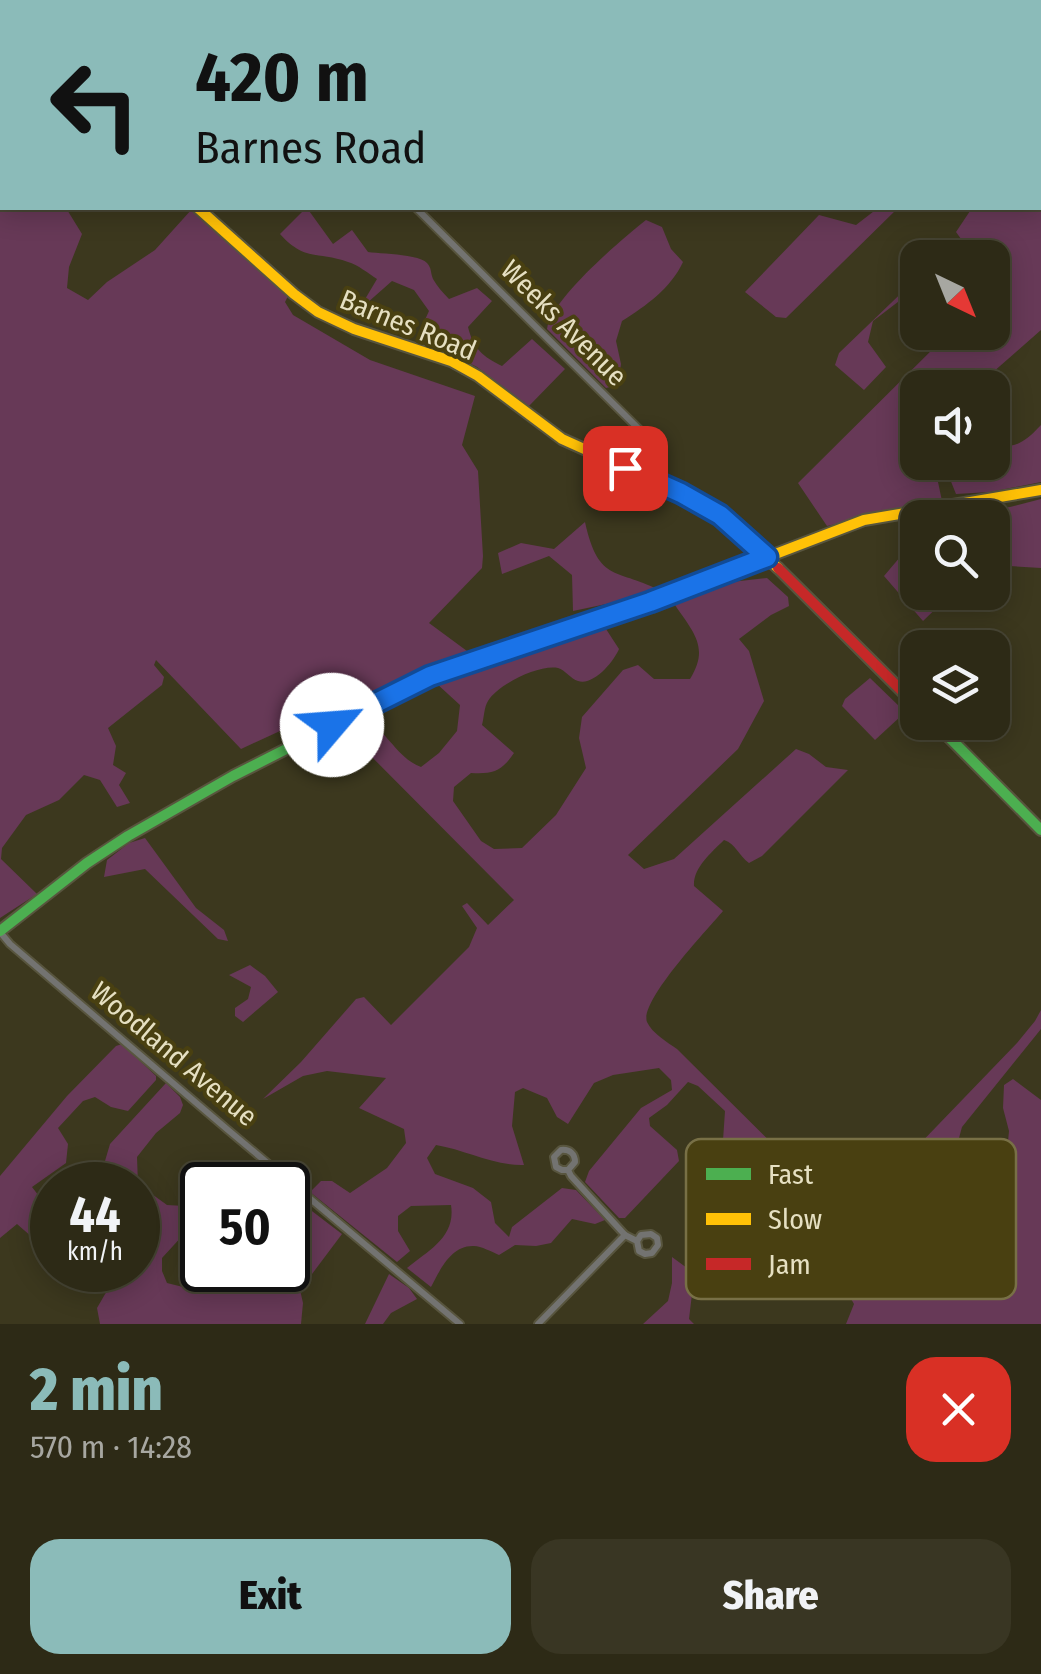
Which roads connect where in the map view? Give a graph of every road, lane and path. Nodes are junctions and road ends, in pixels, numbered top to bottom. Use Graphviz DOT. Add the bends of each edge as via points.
graph roads {
  1 [pos="200,210"];
  2 [pos="418,210"];
  3 [pos="649,478"];
  4 [pos="1041,490"];
  5 [pos="767,557"];
  6 [pos="900,689"];
  7 [pos="952,740"];
  8 [pos="1041,830"];
  9 [pos="0,932"];
  10 [pos="568,1170"];
  11 [pos="626,1235"];
  12 [pos="637,1241"];
  13 [pos="460,1324"];
  14 [pos="538,1324"];
  1 -- 3 [label="main road, Barnes Road" via="318,312 452,360 562,439"];
  2 -- 3 [label="street, Weeks Avenue" via="656,446"];
  3 -- 5 [label="main road, Barnes Road" via="720,515"];
  4 -- 5 [label="main road" via="864,520"];
  5 -- 6 [label="main road"];
  5 -- 9 [label="main road" via="415,683 141,828"];
  7 -- 8 [label="main road"];
  9 -- 13 [label="street, Woodland Avenue"];
  10 -- 11 [label="street"];
  11 -- 12 [label="street"];
  11 -- 14 [label="street"];
}
